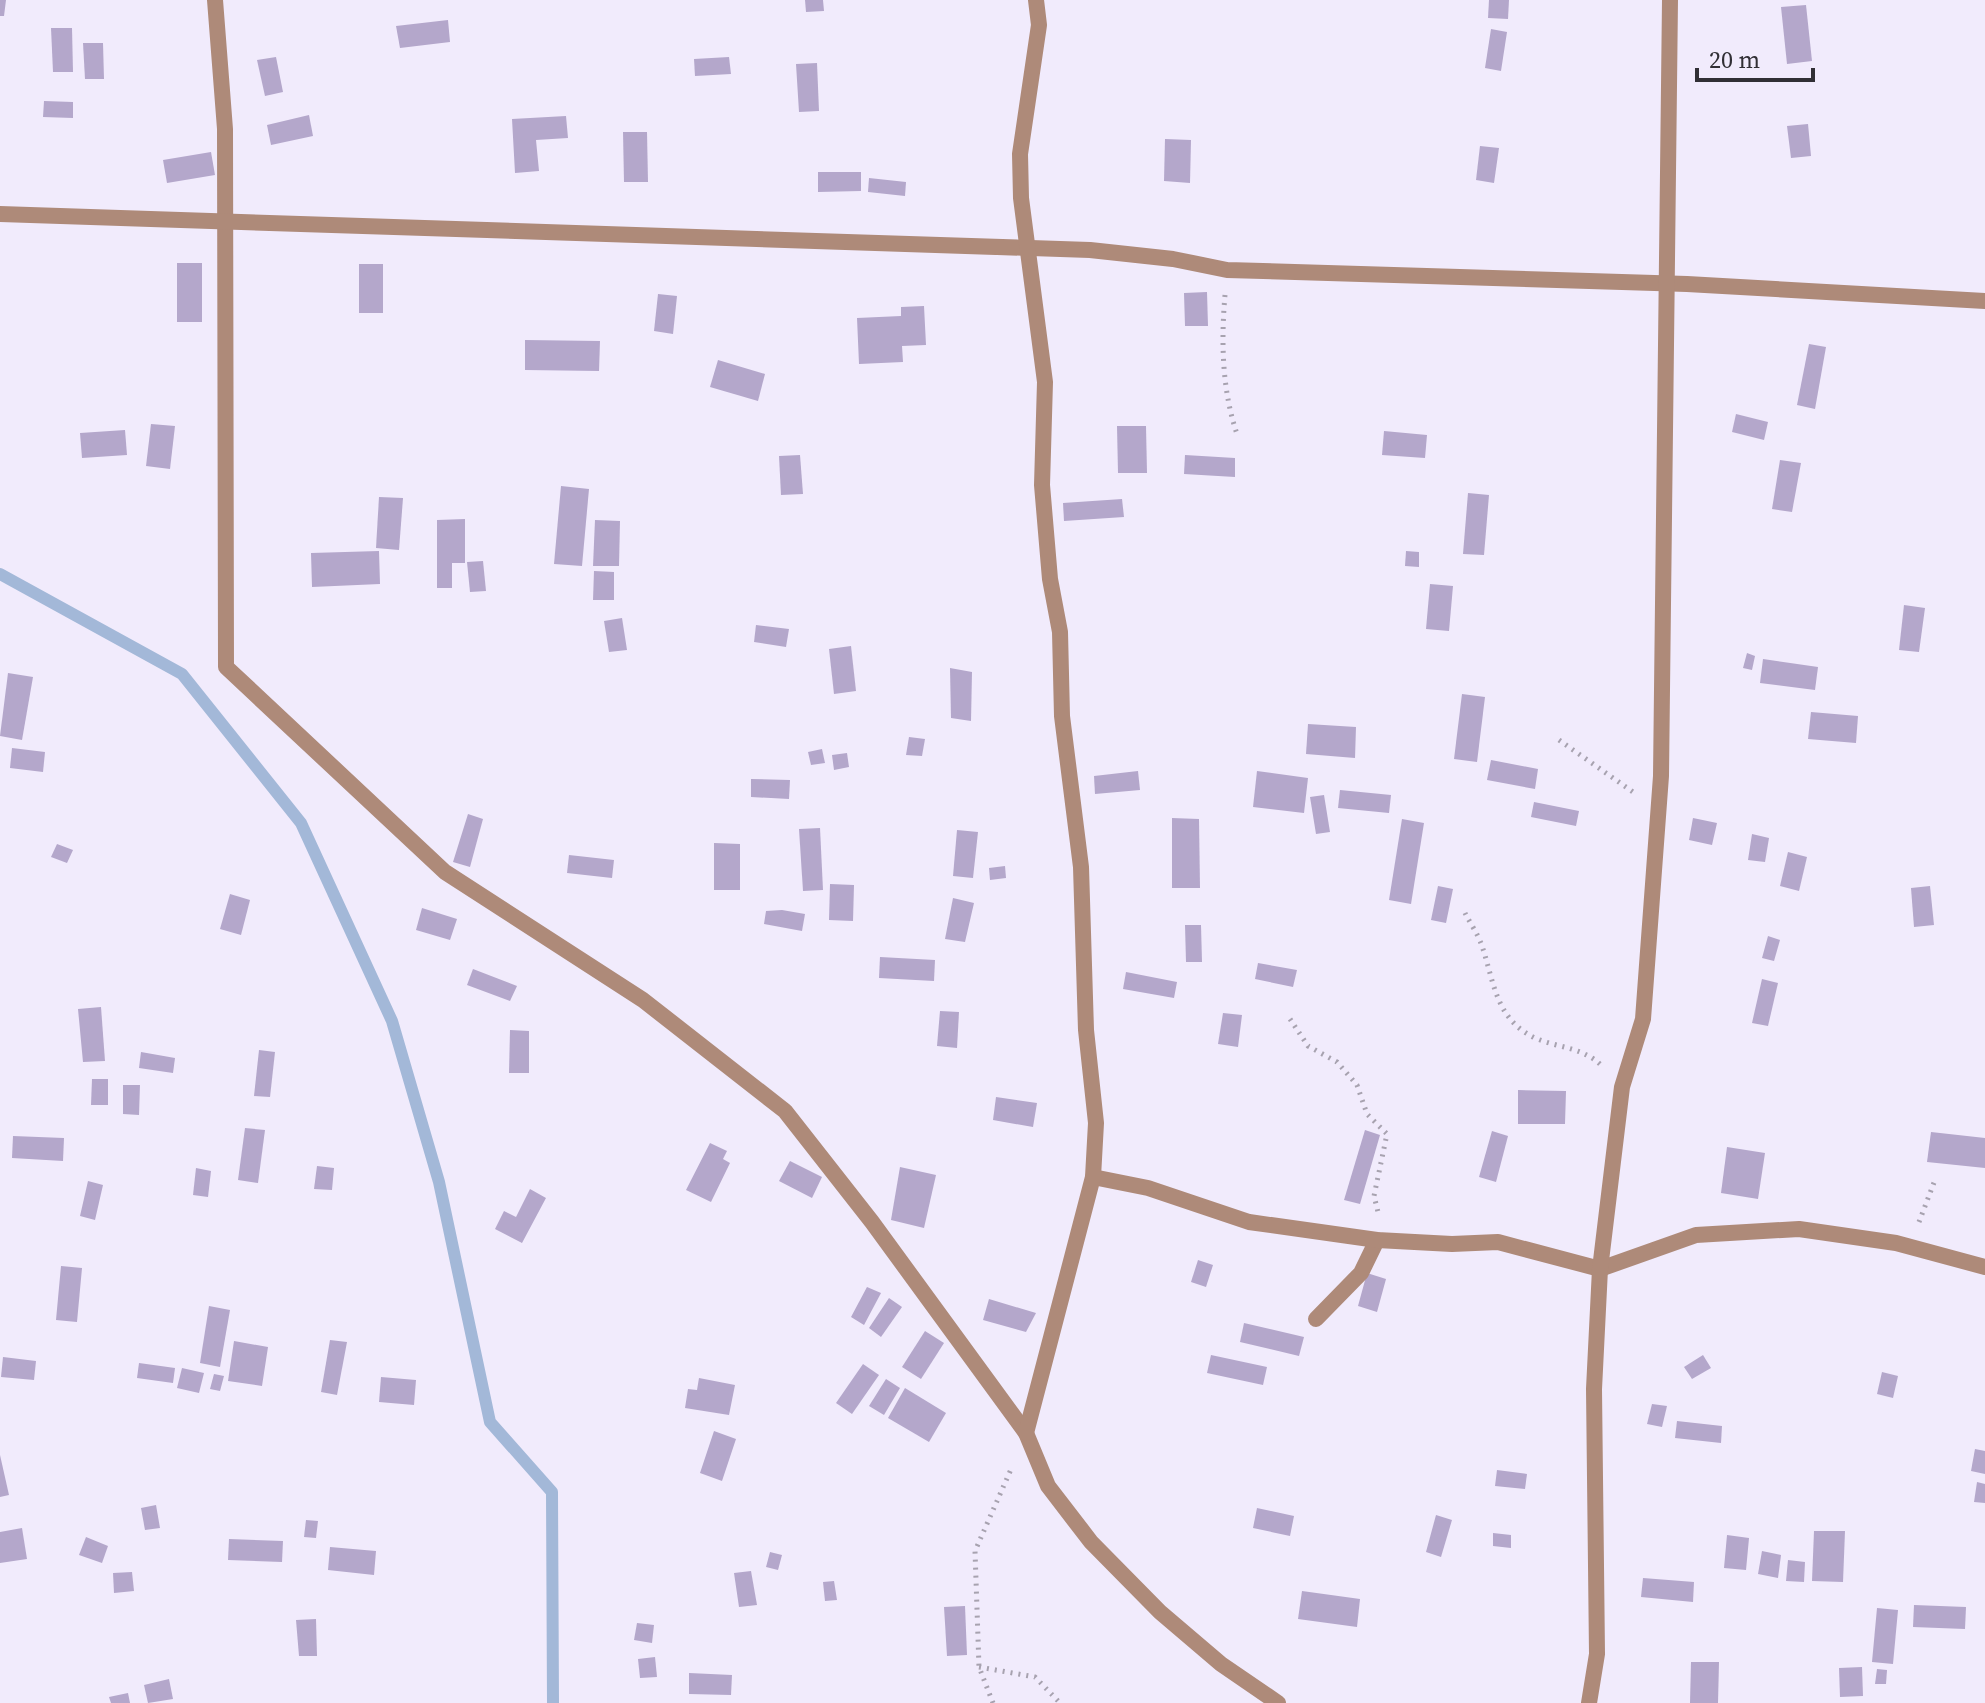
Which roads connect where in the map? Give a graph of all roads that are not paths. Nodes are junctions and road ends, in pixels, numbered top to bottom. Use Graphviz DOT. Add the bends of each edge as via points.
graph roads {
  1 [pos="215,0"];
  2 [pos="1036,0"];
  3 [pos="1670,0"];
  4 [pos="0,214"];
  5 [pos="223,220"];
  6 [pos="1027,250"];
  7 [pos="1669,285"];
  8 [pos="1985,301"];
  9 [pos="1093,1177"];
  10 [pos="1377,1240"];
  11 [pos="1985,1267"];
  12 [pos="1600,1269"];
  13 [pos="1316,1319"];
  14 [pos="1026,1433"];
  15 [pos="1278,1703"];
  16 [pos="1589,1703"];
  1 -- 5 [label="street" via="225,129"];
  2 -- 6 [label="street" via="1039,25 1020,154"];
  3 -- 7 [label="street"];
  4 -- 5 [label="street"];
  5 -- 6 [label="street"];
  5 -- 14 [label="street" via="226,667 445,872 643,1000 785,1111"];
  6 -- 7 [label="street" via="1090,250 1227,270"];
  6 -- 9 [label="street" via="1045,382 1042,485 1081,867 1086,1030 1096,1123"];
  7 -- 8 [label="street"];
  7 -- 12 [label="street" via="1658,813 1643,1019 1622,1087"];
  9 -- 10 [label="street" via="1148,1188 1249,1222"];
  9 -- 14 [label="street"];
  10 -- 12 [label="street" via="1498,1242"];
  10 -- 13 [label="street" via="1361,1273"];
  11 -- 12 [label="street" via="1896,1243 1799,1229 1696,1235"];
  12 -- 16 [label="street" via="1594,1389 1597,1654"];
  14 -- 15 [label="street" via="1048,1486 1091,1542 1180,1629"];
}
